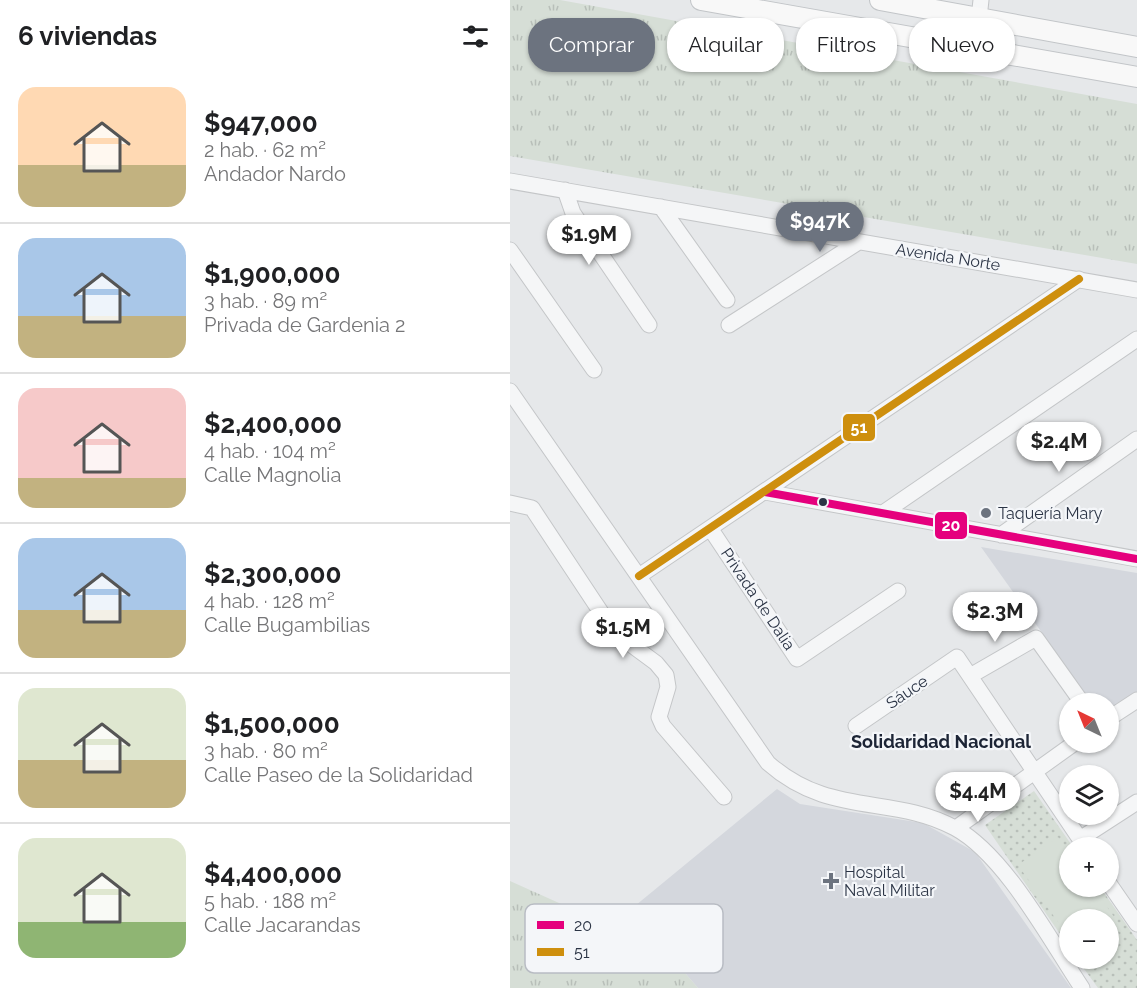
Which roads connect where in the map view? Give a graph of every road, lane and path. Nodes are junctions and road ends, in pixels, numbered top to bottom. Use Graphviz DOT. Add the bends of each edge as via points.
graph roads {
  1 [pos="701,0"];
  2 [pos="880,0"];
  3 [pos="980,9"];
  4 [pos="1137,47"];
  5 [pos="1137,77"];
  6 [pos="510,181"];
  7 [pos="565,190"];
  8 [pos="660,207"];
  9 [pos="857,243"];
  10 [pos="510,250"];
  11 [pos="1079,279"];
  12 [pos="1137,290"];
  13 [pos="727,300"];
  14 [pos="649,325"];
  15 [pos="729,325"];
  16 [pos="1137,339"];
  17 [pos="594,370"];
  18 [pos="510,391"];
  19 [pos="1137,439"];
  20 [pos="765,492"];
  21 [pos="510,503"];
  22 [pos="883,513"];
  23 [pos="710,528"];
  24 [pos="1001,535"];
  25 [pos="1137,545"];
  26 [pos="1121,557"];
  27 [pos="1137,559"];
  28 [pos="639,576"];
  29 [pos="898,591"];
  30 [pos="970,676"];
  31 [pos="1075,693"];
  32 [pos="1137,700"];
  33 [pos="1119,712"];
  34 [pos="856,726"];
  35 [pos="1061,753"];
  36 [pos="1035,773"];
  37 [pos="724,797"];
  38 [pos="1137,802"];
  39 [pos="956,828"];
  40 [pos="1079,837"];
  41 [pos="1091,837"];
  42 [pos="1119,895"];
  43 [pos="1134,913"];
  44 [pos="1082,988"];
  1 -- 5 [label="main road"];
  2 -- 3 [label="main road"];
  3 -- 4 [label="main road"];
  6 -- 7 [label="street, Avenida Norte"];
  7 -- 8 [label="street, Avenida Norte"];
  7 -- 14 [label="street" via="573,213"];
  8 -- 9 [label="street, Avenida Norte"];
  8 -- 13 [label="street"];
  9 -- 11 [label="street, Avenida Norte"];
  9 -- 15 [label="street"];
  10 -- 17 [label="street"];
  11 -- 12 [label="street, Avenida Norte"];
  11 -- 20 [label="street"];
  16 -- 22 [label="street"];
  18 -- 28 [label="street"];
  19 -- 24 [label="street"];
  20 -- 22 [label="street"];
  20 -- 23 [label="street"];
  21 -- 37 [label="street" via="532,508 614,632 666,675 668,687 659,717 663,726"];
  22 -- 24 [label="street"];
  23 -- 28 [label="street"];
  23 -- 29 [label="street, Privada de Dalia" via="797,659"];
  24 -- 26 [label="street"];
  25 -- 26 [label="street"];
  26 -- 27 [label="street"];
  28 -- 39 [label="street" via="759,752 784,777 823,797 919,813"];
  30 -- 31 [label="street" via="1036,638"];
  30 -- 34 [label="street, Sáuce" via="957,657"];
  30 -- 36 [label="street"];
  32 -- 33 [label="street"];
  35 -- 36 [label="street"];
  36 -- 39 [label="street"];
  36 -- 40 [label="street"];
  38 -- 41 [label="street"];
  39 -- 44 [label="street" via="989,853"];
  42 -- 43 [label="street"];
}
